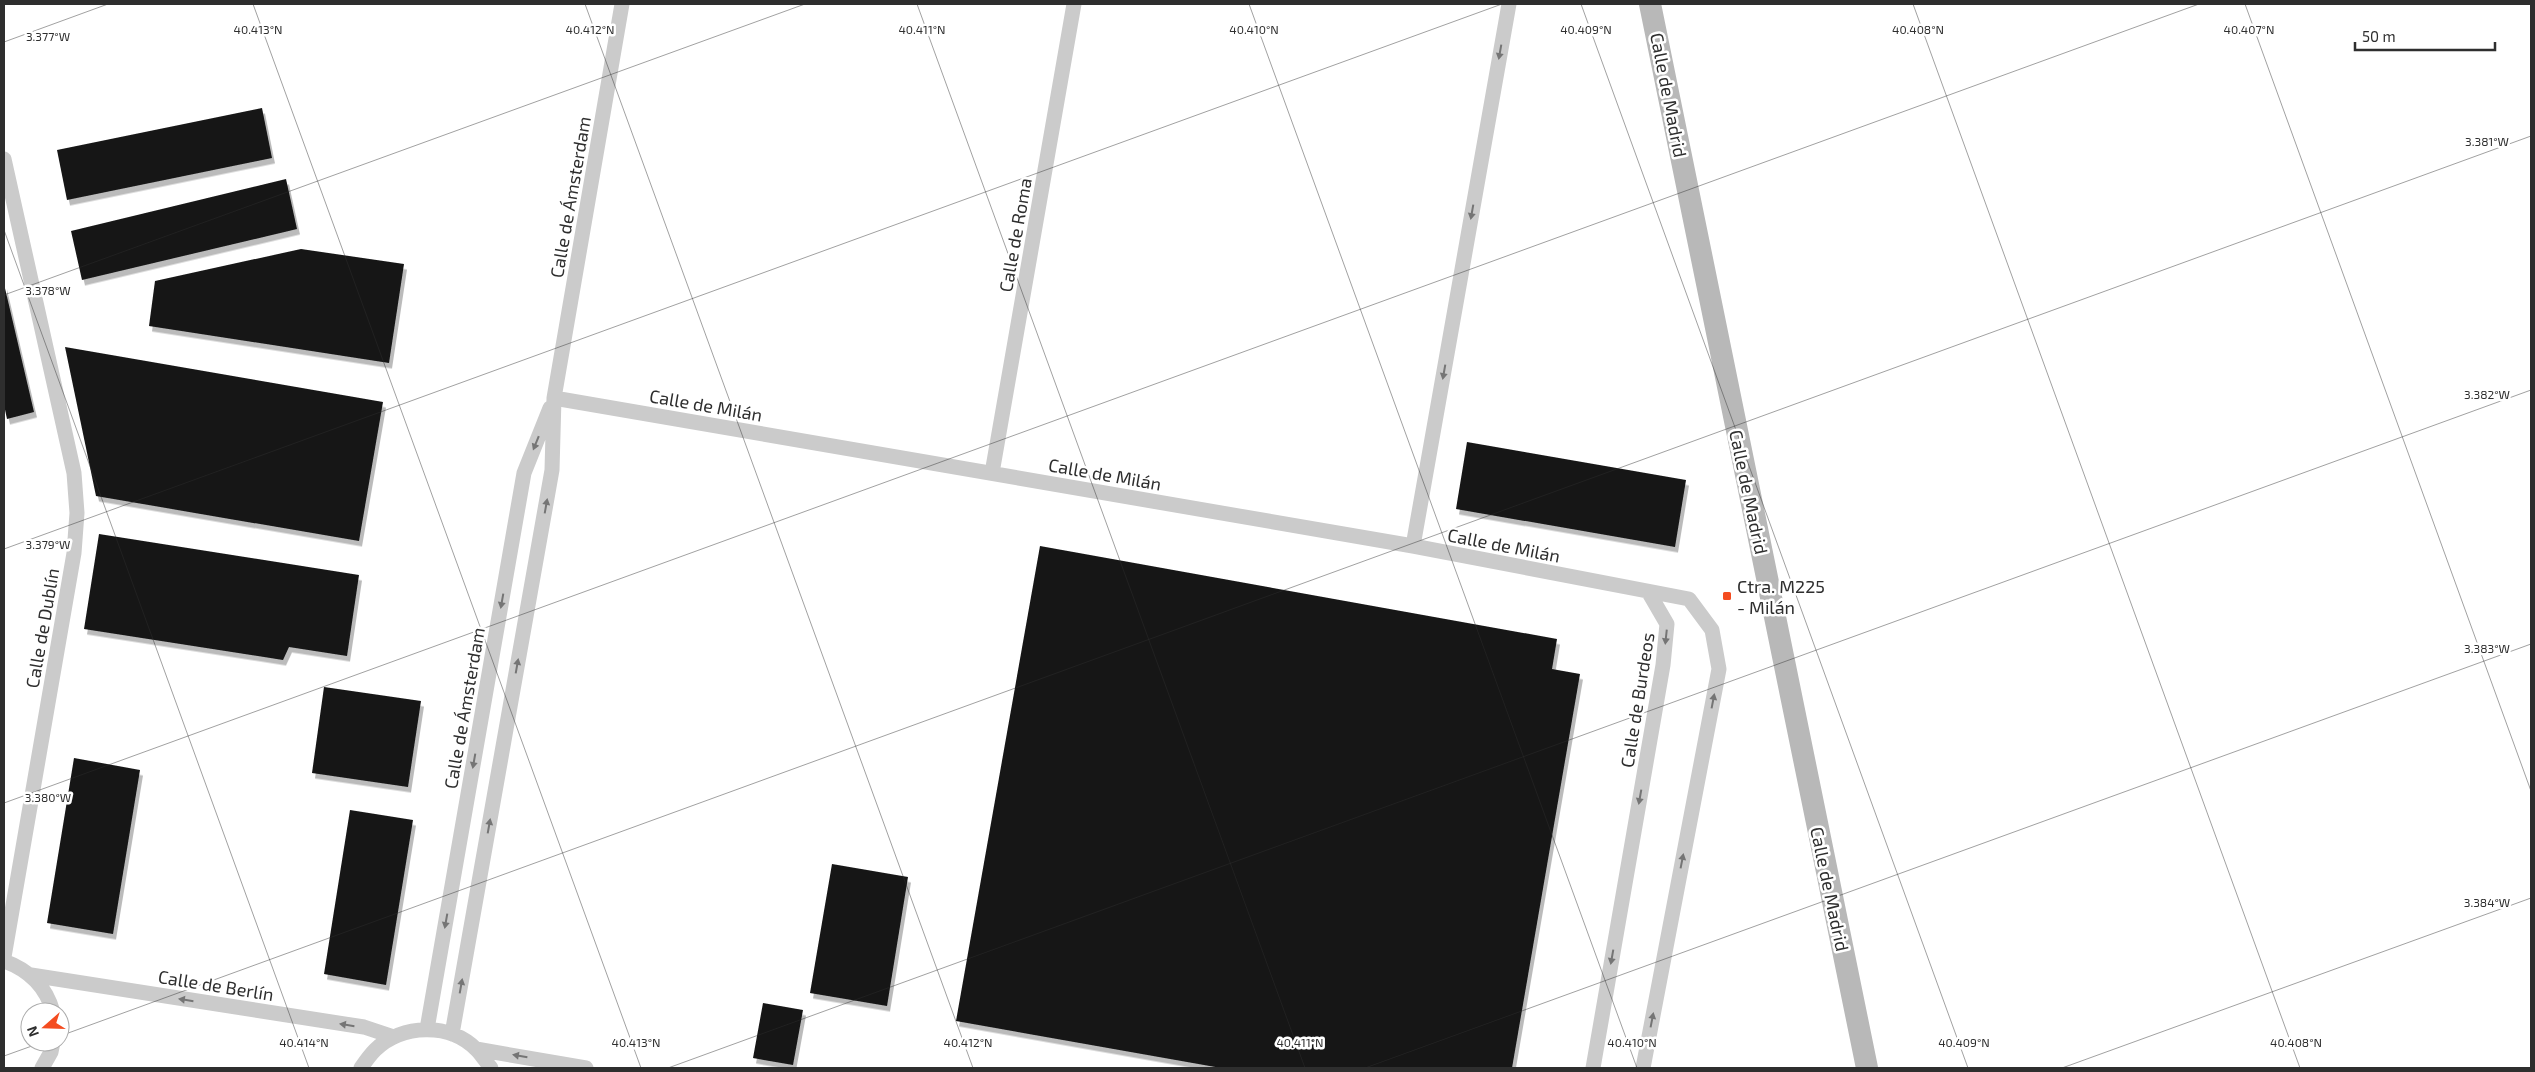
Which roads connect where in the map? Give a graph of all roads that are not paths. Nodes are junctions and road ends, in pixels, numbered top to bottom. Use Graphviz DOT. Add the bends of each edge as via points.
graph roads {
  1 [pos="622,4"];
  2 [pos="1074,4"];
  3 [pos="1509,4"];
  4 [pos="1650,4"];
  5 [pos="4,160"];
  6 [pos="554,398"];
  7 [pos="992,473"];
  8 [pos="1412,546"];
  9 [pos="1649,593"];
  10 [pos="4,957"];
  11 [pos="4,961"];
  12 [pos="31,975"];
  13 [pos="50,1002"];
  14 [pos="427,1029"];
  15 [pos="452,1034"];
  16 [pos="394,1037"];
  17 [pos="476,1050"];
  18 [pos="51,1052"];
  19 [pos="42,1068"];
  20 [pos="361,1068"];
  21 [pos="491,1068"];
  22 [pos="586,1068"];
  23 [pos="1593,1068"];
  24 [pos="1643,1068"];
  25 [pos="1867,1068"];
  1 -- 6 [label="street, Calle de Ámsterdam"];
  2 -- 7 [label="street, Calle de Roma"];
  3 -- 8 [label="street, one-way"];
  4 -- 25 [label="street, Calle de Madrid"];
  5 -- 10 [label="street, Calle de Dublín" via="74,473 77,513 74,553"];
  6 -- 7 [label="street, Calle de Milán"];
  6 -- 14 [label="street, Calle de Ámsterdam, one-way" via="524,473"];
  15 -- 6 [label="street, Calle de Ámsterdam, one-way" via="552,470"];
  7 -- 8 [label="street, Calle de Milán"];
  8 -- 9 [label="street, Calle de Milán"];
  9 -- 23 [label="street, Calle de Burdeos, one-way" via="1667,624 1663,665"];
  24 -- 9 [label="street, one-way" via="1719,669 1712,630 1689,599"];
  11 -- 12 [label="street"];
  12 -- 13 [label="street"];
  16 -- 12 [label="street, Calle de Berlín, one-way" via="364,1027"];
  14 -- 15 [label="street"];
  14 -- 16 [label="street"];
  15 -- 17 [label="street"];
  16 -- 20 [label="street" via="375,1050"];
  17 -- 21 [label="street"];
  22 -- 17 [label="street, one-way"];
  18 -- 19 [label="street"];
}
